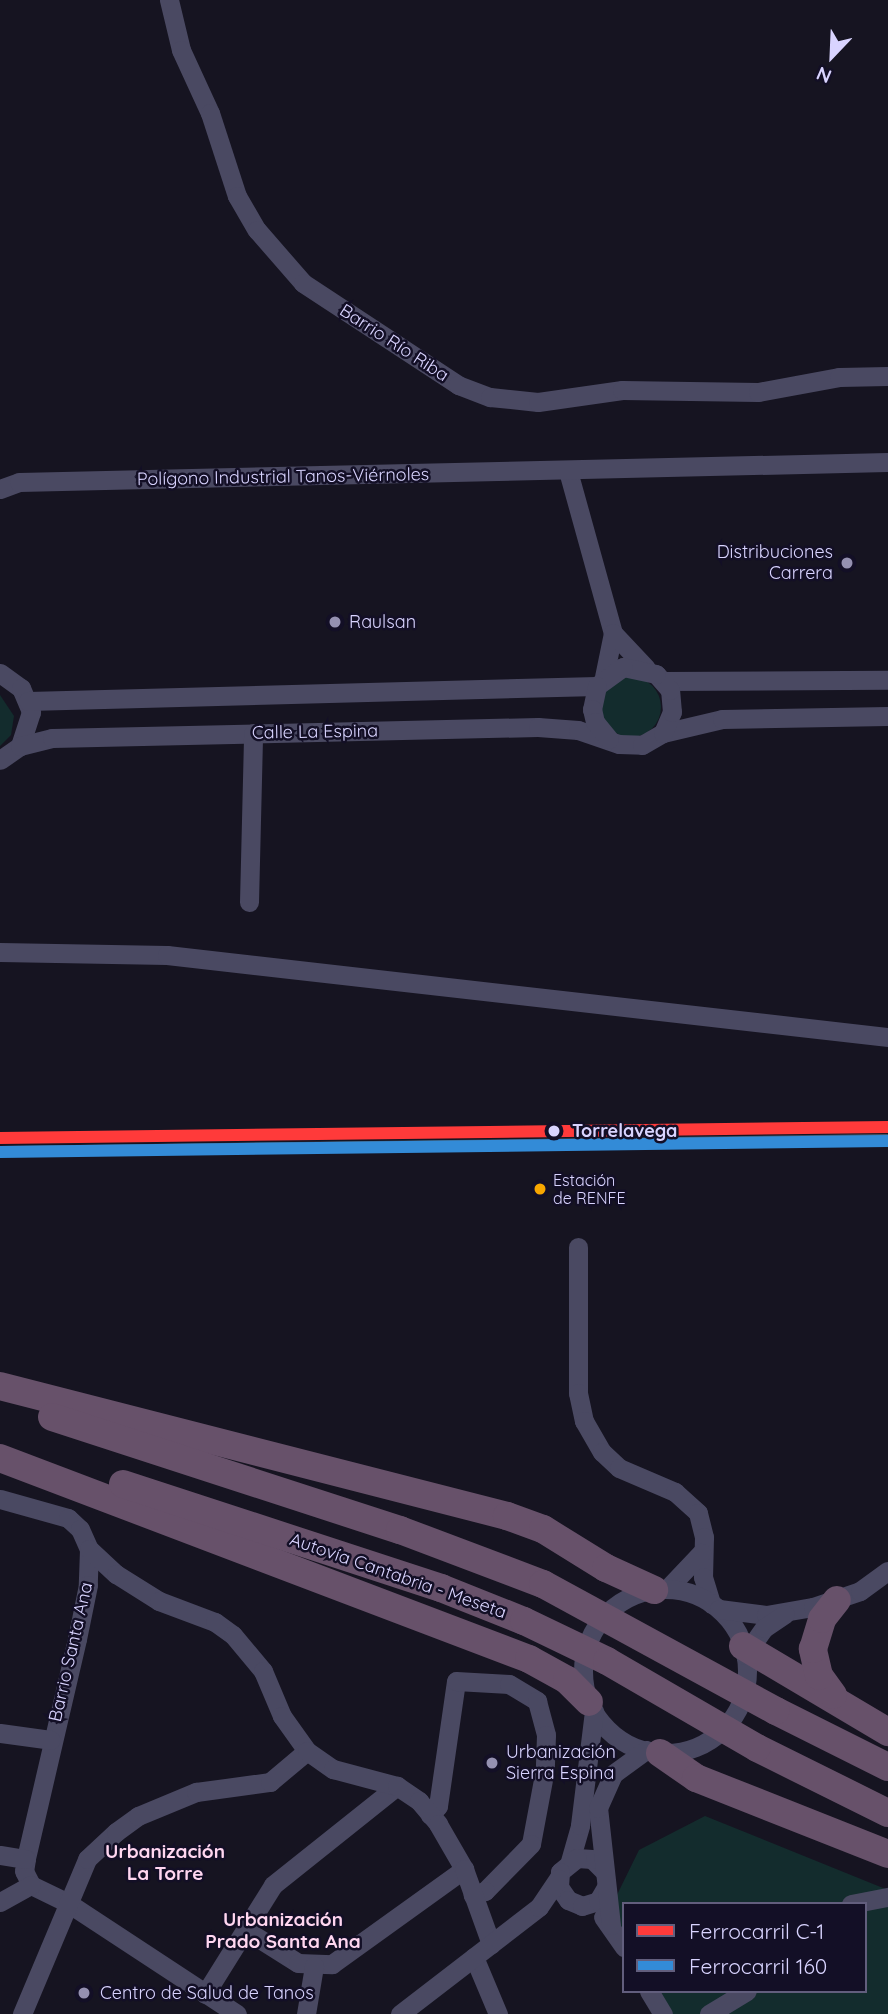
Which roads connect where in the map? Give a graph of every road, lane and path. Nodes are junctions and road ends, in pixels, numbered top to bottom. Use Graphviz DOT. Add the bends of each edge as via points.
graph roads {
  1 [pos="169,0"];
  2 [pos="888,376"];
  3 [pos="888,462"];
  4 [pos="568,471"];
  5 [pos="0,489"];
  6 [pos="612,633"];
  7 [pos="646,668"];
  8 [pos="0,673"];
  9 [pos="888,680"];
  10 [pos="601,681"];
  11 [pos="664,681"];
  12 [pos="28,701"];
  13 [pos="888,716"];
  14 [pos="253,733"];
  15 [pos="663,733"];
  16 [pos="609,739"];
  17 [pos="20,746"];
  18 [pos="0,760"];
  19 [pos="249,902"];
  20 [pos="0,953"];
  21 [pos="888,1037"];
  22 [pos="578,1247"];
  23 [pos="0,1385"];
  24 [pos="0,1401"];
  25 [pos="0,1445"];
  26 [pos="0,1458"];
  27 [pos="0,1499"];
  28 [pos="89,1549"];
  29 [pos="701,1553"];
  30 [pos="888,1571"];
  31 [pos="661,1590"];
  32 [pos="837,1600"];
  33 [pos="715,1607"];
  34 [pos="786,1613"];
  35 [pos="745,1650"];
  36 [pos="592,1707"];
  37 [pos="854,1713"];
  38 [pos="888,1732"];
  39 [pos="0,1733"];
  40 [pos="51,1740"];
  41 [pos="307,1751"];
  42 [pos="653,1752"];
  43 [pos="888,1767"];
  44 [pos="397,1786"];
  45 [pos="888,1813"];
  46 [pos="430,1815"];
  47 [pos="888,1854"];
  48 [pos="0,1855"];
  49 [pos="26,1859"];
  50 [pos="570,1861"];
  51 [pos="464,1869"];
  52 [pos="605,1879"];
  53 [pos="558,1880"];
  54 [pos="31,1885"];
  55 [pos="473,1895"];
  56 [pos="888,1897"];
  57 [pos="0,1902"];
  58 [pos="862,1902"];
  59 [pos="68,1903"];
  60 [pos="579,1904"];
  61 [pos="539,1907"];
  62 [pos="611,1925"];
  63 [pos="247,1931"];
  64 [pos="491,1944"];
  65 [pos="622,1944"];
  66 [pos="474,1957"];
  67 [pos="314,1966"];
  68 [pos="650,1993"];
  69 [pos="744,1993"];
  70 [pos="205,1994"];
  71 [pos="22,2014"];
  72 [pos="237,2014"];
  73 [pos="306,2014"];
  74 [pos="400,2014"];
  75 [pos="498,2014"];
  76 [pos="663,2014"];
  77 [pos="709,2014"];
  1 -- 2 [label="street, Barrio Río Riba" via="181,50 210,113 237,196 257,230 303,284 458,384 490,397 538,402 667,388 758,392 839,377"];
  3 -- 4 [label="street, Polígono Industrial Tanos-Viérnoles"];
  4 -- 5 [label="street, Polígono Industrial Tanos-Viérnoles" via="19,482"];
  4 -- 6 [label="street"];
  6 -- 7 [label="street"];
  6 -- 10 [label="street"];
  7 -- 10 [label="street, Calle La Espina" via="623,667"];
  7 -- 11 [label="street"];
  8 -- 12 [label="street" via="21,688"];
  9 -- 11 [label="street"];
  10 -- 12 [label="street, Calle La Espina"];
  10 -- 16 [label="street" via="592,709 595,722"];
  11 -- 15 [label="street" via="672,712"];
  12 -- 17 [label="street" via="30,724"];
  13 -- 15 [label="street, Calle La Espina" via="722,719"];
  14 -- 16 [label="street, Calle La Espina" via="538,727 578,730"];
  14 -- 17 [label="street, Calle La Espina" via="52,738"];
  14 -- 19 [label="street"];
  15 -- 16 [label="street, Calle La Espina" via="642,746"];
  17 -- 18 [label="street, Calle La Espina"];
  20 -- 21 [label="street" via="167,955"];
  22 -- 29 [label="street" via="578,1393 584,1421 602,1452 619,1468 691,1503 704,1529"];
  23 -- 31 [label="highway" via="507,1516 543,1529 606,1568"];
  24 -- 43 [label="highway, bridge" via="400,1530 543,1584"];
  25 -- 45 [label="highway, Autovía Cantabria - Meseta, bridge" via="421,1581 524,1621 607,1661 757,1748"];
  26 -- 36 [label="highway" via="529,1659 567,1680"];
  27 -- 28 [label="street" via="68,1518 80,1529"];
  28 -- 40 [label="street, Barrio Santa Ana" via="88,1585"];
  28 -- 41 [label="street, Barrio Santa Ana" via="116,1574 159,1601 215,1622 233,1635 263,1671 282,1716"];
  29 -- 31 [label="street"];
  29 -- 33 [label="street"];
  30 -- 32 [label="street"];
  31 -- 33 [label="street" via="691,1593"];
  31 -- 36 [label="street" via="610,1609 592,1633 583,1672"];
  32 -- 34 [label="street"];
  32 -- 37 [label="highway" via="817,1629 814,1662 824,1684"];
  33 -- 34 [label="street"];
  33 -- 35 [label="street"];
  34 -- 35 [label="street" via="764,1628"];
  35 -- 37 [label="highway"];
  35 -- 42 [label="street" via="743,1695 729,1722 706,1742"];
  36 -- 42 [label="street" via="616,1736"];
  36 -- 50 [label="street" via="580,1825"];
  37 -- 38 [label="highway"];
  39 -- 40 [label="street"];
  40 -- 49 [label="street, Barrio Santa Ana" via="40,1810"];
  41 -- 44 [label="street, Barrio Santa Ana" via="334,1769"];
  41 -- 59 [label="street" via="260,1786 196,1792 126,1824 87,1859"];
  42 -- 47 [label="highway" via="696,1778"];
  42 -- 52 [label="street" via="613,1774 601,1797 597,1821"];
  44 -- 46 [label="street, Barrio Santa Ana"];
  44 -- 63 [label="street" via="273,1885"];
  46 -- 51 [label="street, Barrio Santa Ana"];
  46 -- 55 [label="street" via="438,1806 456,1681 509,1684 537,1701 546,1735 545,1769 531,1844 485,1891"];
  48 -- 49 [label="street"];
  49 -- 54 [label="street" via="24,1871"];
  50 -- 52 [label="street" via="587,1858"];
  50 -- 53 [label="street"];
  51 -- 55 [label="street, Barrio Santa Ana"];
  51 -- 67 [label="street" via="339,1961"];
  52 -- 60 [label="street" via="598,1901"];
  52 -- 62 [label="street"];
  53 -- 60 [label="street" via="562,1894"];
  53 -- 61 [label="street"];
  54 -- 57 [label="street"];
  54 -- 59 [label="street"];
  55 -- 64 [label="street, Barrio Santa Ana"];
  56 -- 58 [label="street"];
  59 -- 70 [label="street"];
  59 -- 71 [label="street"];
  60 -- 61 [label="street"];
  60 -- 62 [label="street"];
  61 -- 64 [label="street"];
  62 -- 65 [label="street"];
  63 -- 67 [label="street" via="290,1959"];
  63 -- 70 [label="street"];
  64 -- 66 [label="street"];
  66 -- 74 [label="street"];
  66 -- 75 [label="street"];
  67 -- 73 [label="street"];
  68 -- 76 [label="street"];
  69 -- 77 [label="street"];
  70 -- 72 [label="street"];
}
